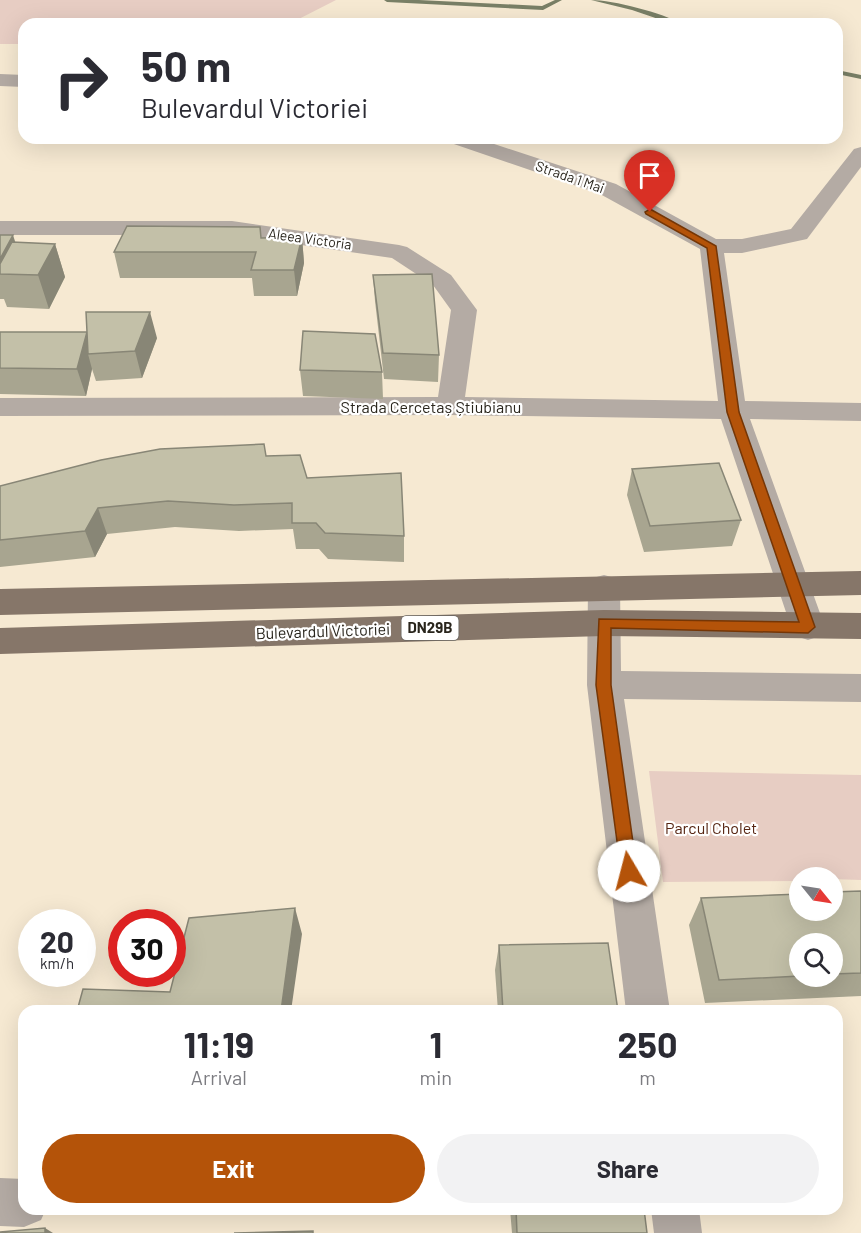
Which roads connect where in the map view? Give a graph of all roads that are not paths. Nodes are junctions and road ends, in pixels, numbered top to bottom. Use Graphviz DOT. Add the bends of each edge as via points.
graph roads {
  1 [pos="0,80"];
  2 [pos="18,81"];
  3 [pos="472,144"];
  4 [pos="861,153"];
  5 [pos="0,228"];
  6 [pos="711,246"];
  7 [pos="450,406"];
  8 [pos="0,407"];
  9 [pos="733,412"];
  10 [pos="861,412"];
  11 [pos="861,583"];
  12 [pos="604,586"];
  13 [pos="793,586"];
  14 [pos="0,602"];
  15 [pos="604,623"];
  16 [pos="861,626"];
  17 [pos="808,627"];
  18 [pos="0,641"];
  19 [pos="604,685"];
  20 [pos="861,688"];
  21 [pos="647,1005"];
  22 [pos="0,1202"];
  23 [pos="18,1203"];
  24 [pos="676,1215"];
  25 [pos="678,1233"];
  1 -- 2 [label="street"];
  3 -- 6 [label="street, Strada 1 Mai" via="608,189"];
  4 -- 6 [label="street" via="799,234 742,246"];
  5 -- 7 [label="street, Aleea Victoria" via="232,228 399,252 442,280 464,310"];
  6 -- 9 [label="street"];
  7 -- 8 [label="street, Strada Cercetaș Știubianu"];
  7 -- 9 [label="street, Strada Cercetaș Știubianu"];
  9 -- 10 [label="street, Strada Cercetaș Știubianu"];
  9 -- 13 [label="street"];
  11 -- 13 [label="main road, DN29B"];
  12 -- 13 [label="main road, DN29B"];
  12 -- 14 [label="main road, DN29B"];
  12 -- 15 [label="street"];
  13 -- 17 [label="street"];
  15 -- 17 [label="main road, Bulevardul Victoriei / DN29B"];
  15 -- 18 [label="main road, Bulevardul Victoriei / DN29B"];
  15 -- 19 [label="street"];
  16 -- 17 [label="main road, Bulevardul Victoriei / DN29B"];
  19 -- 20 [label="street"];
  19 -- 21 [label="street"];
  22 -- 23 [label="street"];
  24 -- 25 [label="street"];
}
